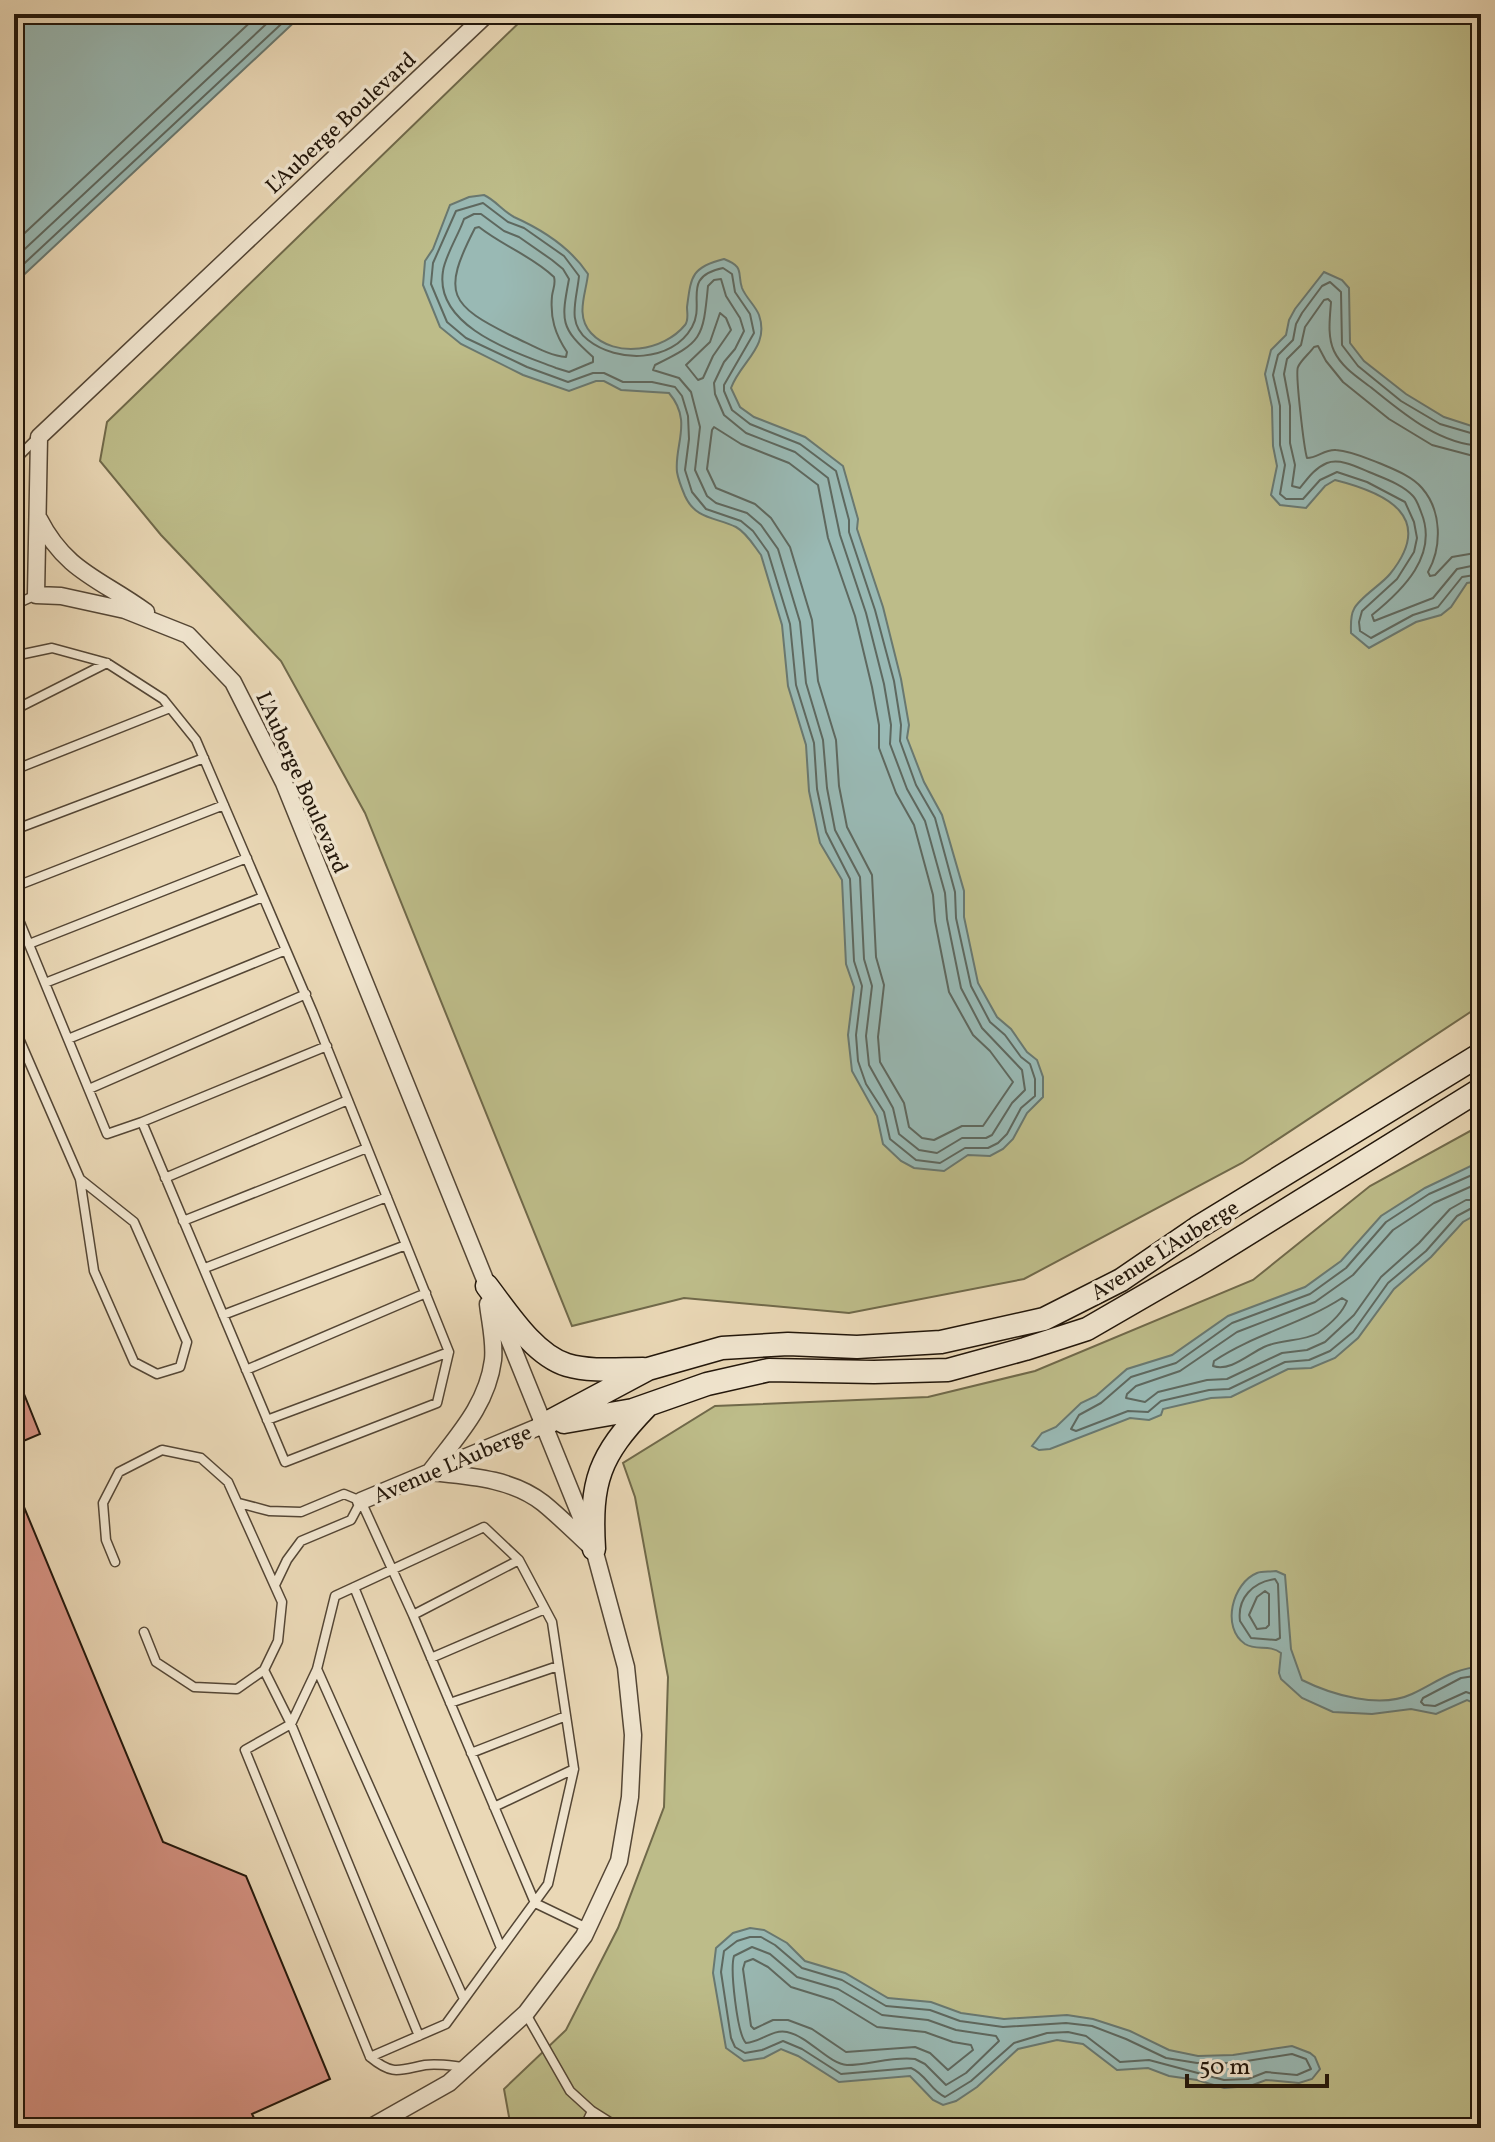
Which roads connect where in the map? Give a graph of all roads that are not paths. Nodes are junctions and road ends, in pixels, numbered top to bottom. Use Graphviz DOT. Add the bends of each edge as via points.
graph roads {
  1 [pos="487,14"];
  2 [pos="39,437"];
  3 [pos="14,461"];
  4 [pos="37,516"];
  5 [pos="36,595"];
  6 [pos="14,605"];
  7 [pos="163,625"];
  8 [pos="14,656"];
  9 [pos="107,663"];
  10 [pos="170,708"];
  11 [pos="14,710"];
  12 [pos="204,758"];
  13 [pos="14,770"];
  14 [pos="224,805"];
  15 [pos="14,830"];
  16 [pos="247,858"];
  17 [pos="14,887"];
  18 [pos="263,897"];
  19 [pos="14,908"];
  20 [pos="29,944"];
  21 [pos="286,950"];
  22 [pos="45,983"];
  23 [pos="306,994"];
  24 [pos="14,1027"];
  25 [pos="68,1039"];
  26 [pos="327,1046"];
  27 [pos="1481,1054"];
  28 [pos="89,1089"];
  29 [pos="1481,1089"];
  30 [pos="348,1100"];
  31 [pos="142,1122"];
  32 [pos="367,1148"];
  33 [pos="165,1178"];
  34 [pos="80,1179"];
  35 [pos="387,1197"];
  36 [pos="183,1221"];
  37 [pos="406,1245"];
  38 [pos="205,1268"];
  39 [pos="487,1286"];
  40 [pos="426,1293"];
  41 [pos="223,1315"];
  42 [pos="449,1352"];
  43 [pos="648,1369"];
  44 [pos="246,1370"];
  45 [pos="649,1405"];
  46 [pos="267,1420"];
  47 [pos="543,1425"];
  48 [pos="430,1472"];
  49 [pos="361,1501"];
  50 [pos="239,1503"];
  51 [pos="594,1549"];
  52 [pos="519,1560"];
  53 [pos="115,1562"];
  54 [pos="393,1569"];
  55 [pos="275,1586"];
  56 [pos="354,1587"];
  57 [pos="545,1609"];
  58 [pos="413,1615"];
  59 [pos="144,1632"];
  60 [pos="431,1658"];
  61 [pos="558,1666"];
  62 [pos="317,1669"];
  63 [pos="264,1670"];
  64 [pos="450,1703"];
  65 [pos="566,1716"];
  66 [pos="291,1724"];
  67 [pos="471,1753"];
  68 [pos="574,1769"];
  69 [pos="494,1807"];
  70 [pos="535,1903"];
  71 [pos="588,1929"];
  72 [pos="501,1948"];
  73 [pos="464,1999"];
  74 [pos="526,2013"];
  75 [pos="419,2036"];
  76 [pos="370,2057"];
  77 [pos="466,2067"];
  78 [pos="592,2111"];
  79 [pos="374,2128"];
  80 [pos="584,2128"];
  81 [pos="619,2128"];
  1 -- 2 [label="street, L'Auberge Boulevard"];
  2 -- 3 [label="lane"];
  2 -- 4 [label="street"];
  4 -- 5 [label="street"];
  4 -- 7 [label="street" via="70,563"];
  5 -- 6 [label="lane"];
  5 -- 7 [label="street, L'Auberge Boulevard" via="125,610"];
  7 -- 39 [label="street, L'Auberge Boulevard" via="188,635 233,682 284,783"];
  8 -- 9 [label="lane" via="52,648"];
  9 -- 10 [label="lane"];
  9 -- 11 [label="lane"];
  10 -- 12 [label="lane"];
  10 -- 13 [label="lane"];
  12 -- 14 [label="lane"];
  12 -- 15 [label="lane"];
  14 -- 16 [label="lane"];
  14 -- 17 [label="lane"];
  16 -- 18 [label="lane"];
  16 -- 20 [label="lane"];
  18 -- 21 [label="lane"];
  18 -- 22 [label="lane"];
  19 -- 20 [label="lane"];
  20 -- 22 [label="lane"];
  21 -- 23 [label="lane"];
  21 -- 25 [label="lane"];
  22 -- 25 [label="lane"];
  23 -- 26 [label="lane"];
  23 -- 28 [label="lane"];
  24 -- 34 [label="lane"];
  25 -- 28 [label="lane"];
  26 -- 30 [label="lane"];
  26 -- 31 [label="lane"];
  27 -- 43 [label="street, Avenue L'Auberge" via="1121,1280 1044,1319 941,1342 722,1348"];
  28 -- 31 [label="lane" via="107,1134"];
  29 -- 45 [label="street, Avenue L'Auberge" via="1087,1329 948,1370 769,1370"];
  30 -- 32 [label="lane"];
  30 -- 33 [label="lane"];
  31 -- 33 [label="lane"];
  32 -- 35 [label="lane"];
  32 -- 36 [label="lane"];
  33 -- 36 [label="lane"];
  34 -- 34 [label="lane" via="94,1271 134,1362 157,1374 180,1367 187,1342 134,1222"];
  35 -- 37 [label="lane"];
  35 -- 38 [label="lane"];
  36 -- 38 [label="lane"];
  37 -- 40 [label="lane"];
  37 -- 41 [label="lane"];
  38 -- 41 [label="lane"];
  39 -- 43 [label="street" via="533,1344 565,1365"];
  39 -- 47 [label="street, L'Auberge Boulevard"];
  39 -- 48 [label="street" via="493,1358 485,1391 473,1417"];
  40 -- 42 [label="lane"];
  40 -- 44 [label="lane"];
  41 -- 44 [label="lane"];
  42 -- 46 [label="lane"];
  42 -- 46 [label="lane" via="437,1403 285,1462"];
  43 -- 47 [label="street, Avenue L'Auberge"];
  44 -- 46 [label="lane"];
  45 -- 47 [label="street, Avenue L'Auberge"];
  45 -- 51 [label="street" via="607,1453 592,1511"];
  47 -- 48 [label="street, Avenue L'Auberge"];
  47 -- 51 [label="street, L'Auberge Boulevard"];
  48 -- 49 [label="street, Avenue L'Auberge"];
  48 -- 51 [label="street" via="483,1477 513,1487 541,1501"];
  49 -- 50 [label="lane" via="344,1494 301,1512"];
  49 -- 54 [label="lane"];
  49 -- 55 [label="lane" via="351,1520 301,1541"];
  50 -- 53 [label="lane" via="228,1482 201,1458 162,1450 119,1472 103,1503 106,1540"];
  50 -- 55 [label="lane"];
  51 -- 71 [label="street, L'Auberge Boulevard" via="626,1667 633,1735 619,1861"];
  52 -- 54 [label="lane" via="484,1527"];
  52 -- 57 [label="lane"];
  52 -- 58 [label="lane"];
  54 -- 56 [label="lane"];
  54 -- 58 [label="lane"];
  55 -- 63 [label="lane" via="282,1602 278,1641"];
  56 -- 62 [label="lane" via="335,1596"];
  56 -- 72 [label="lane"];
  57 -- 60 [label="lane"];
  57 -- 61 [label="lane"];
  58 -- 60 [label="lane"];
  59 -- 63 [label="lane" via="156,1662 194,1687 237,1689"];
  60 -- 64 [label="lane"];
  61 -- 64 [label="lane"];
  61 -- 65 [label="lane"];
  62 -- 66 [label="lane"];
  62 -- 73 [label="lane"];
  63 -- 66 [label="lane"];
  64 -- 67 [label="lane"];
  65 -- 67 [label="lane"];
  65 -- 68 [label="lane"];
  66 -- 75 [label="lane"];
  66 -- 76 [label="lane" via="245,1750"];
  67 -- 69 [label="lane"];
  68 -- 69 [label="lane"];
  68 -- 70 [label="lane" via="548,1884"];
  69 -- 70 [label="lane"];
  70 -- 71 [label="lane"];
  70 -- 72 [label="lane"];
  71 -- 74 [label="street, L'Auberge Boulevard"];
  72 -- 73 [label="lane"];
  73 -- 75 [label="lane" via="446,2024"];
  74 -- 77 [label="street, L'Auberge Boulevard"];
  74 -- 78 [label="lane" via="570,2091"];
  75 -- 76 [label="lane"];
  76 -- 77 [label="lane" via="402,2072 428,2064"];
  77 -- 79 [label="street, L'Auberge Boulevard"];
  78 -- 80 [label="lane"];
  78 -- 81 [label="lane"];
}
